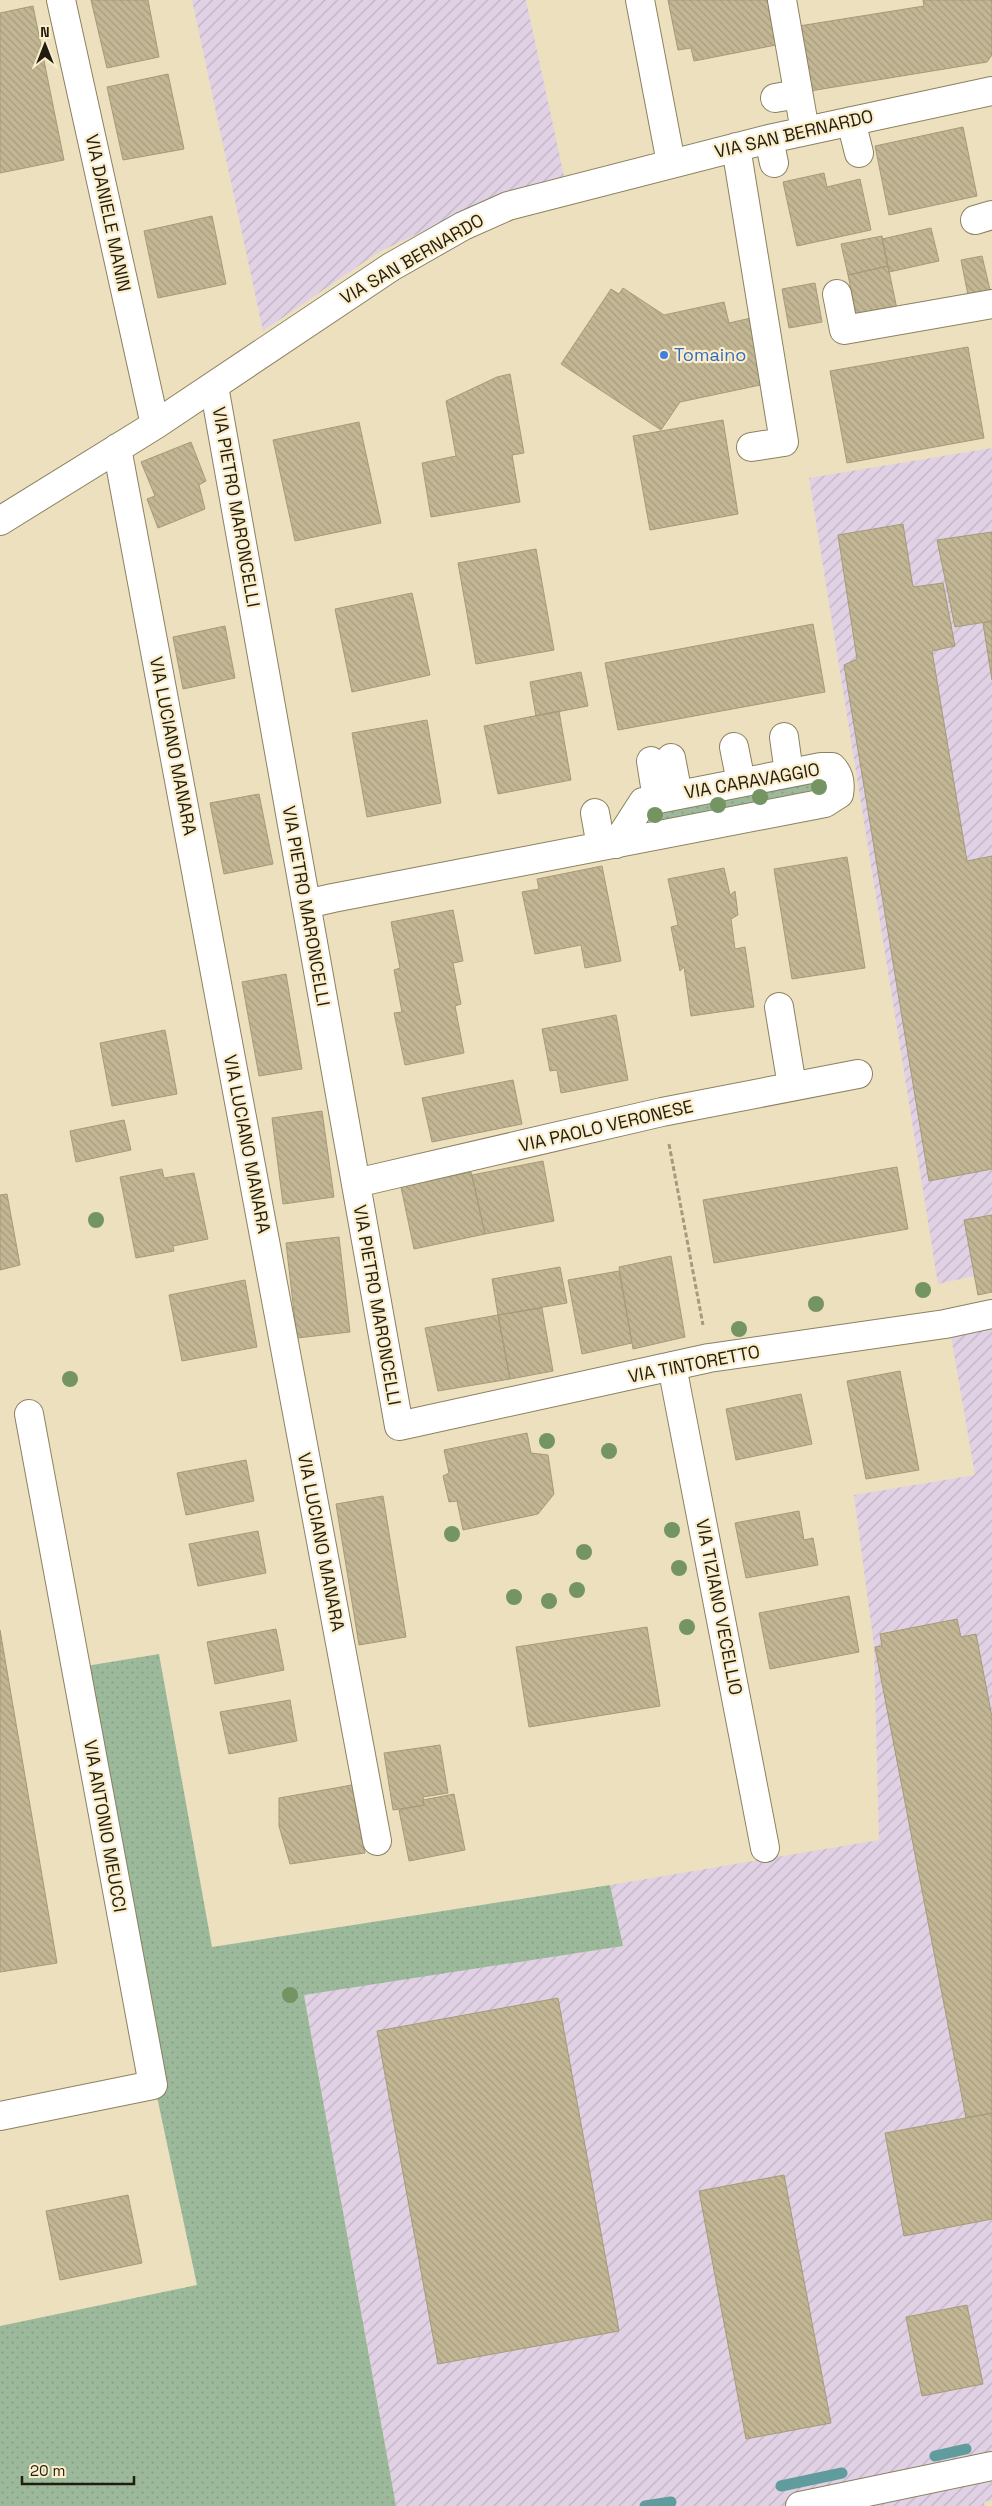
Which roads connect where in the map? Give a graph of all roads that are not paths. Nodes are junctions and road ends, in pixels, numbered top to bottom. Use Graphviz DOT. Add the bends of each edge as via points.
graph roads {
  1 [pos="61,0"];
  2 [pos="640,0"];
  3 [pos="782,0"];
  4 [pos="992,91"];
  5 [pos="858,119"];
  6 [pos="805,131"];
  7 [pos="736,147"];
  8 [pos="865,152"];
  9 [pos="672,163"];
  10 [pos="837,294"];
  11 [pos="992,304"];
  12 [pos="214,386"];
  13 [pos="155,425"];
  14 [pos="751,447"];
  15 [pos="117,448"];
  16 [pos="0,521"];
  17 [pos="793,735"];
  18 [pos="726,748"];
  19 [pos="661,760"];
  20 [pos="799,771"];
  21 [pos="732,784"];
  22 [pos="667,797"];
  23 [pos="595,813"];
  24 [pos="608,845"];
  25 [pos="306,904"];
  26 [pos="779,1008"];
  27 [pos="858,1074"];
  28 [pos="792,1086"];
  29 [pos="356,1184"];
  30 [pos="992,1314"];
  31 [pos="672,1366"];
  32 [pos="29,1414"];
  33 [pos="399,1426"];
  34 [pos="377,1841"];
  35 [pos="765,1848"];
  36 [pos="0,2116"];
  37 [pos="992,2466"];
  38 [pos="800,2506"];
  1 -- 13 [label="street, VIA DANIELE MANIN"];
  2 -- 9 [label="street"];
  3 -- 6 [label="street" via="786,96"];
  4 -- 5 [label="street, VIA SAN BERNARDO"];
  5 -- 6 [label="street, VIA SAN BERNARDO"];
  5 -- 8 [label="street"];
  6 -- 7 [label="street, VIA SAN BERNARDO" via="772,151"];
  7 -- 9 [label="street, VIA SAN BERNARDO"];
  7 -- 14 [label="street" via="784,442"];
  9 -- 12 [label="street, VIA SAN BERNARDO" via="508,206 463,226 390,267"];
  10 -- 11 [label="street" via="844,330"];
  12 -- 13 [label="street, VIA SAN BERNARDO"];
  12 -- 25 [label="street, VIA PIETRO MARONCELLI"];
  13 -- 15 [label="street, VIA SAN BERNARDO"];
  15 -- 16 [label="street, VIA SAN BERNARDO"];
  15 -- 34 [label="street, VIA LUCIANO MANARA"];
  17 -- 20 [label="street"];
  18 -- 21 [label="street"];
  19 -- 22 [label="street"];
  20 -- 21 [label="street, VIA CARAVAGGIO"];
  20 -- 24 [label="street, VIA CARAVAGGIO" via="832,767 841,783 839,794 825,804"];
  21 -- 22 [label="street, VIA CARAVAGGIO"];
  22 -- 24 [label="street, VIA CARAVAGGIO" via="643,802"];
  23 -- 24 [label="street"];
  24 -- 25 [label="street, VIA CARAVAGGIO"];
  25 -- 29 [label="street, VIA PIETRO MARONCELLI"];
  26 -- 28 [label="street"];
  27 -- 28 [label="street, VIA PAOLO VERONESE"];
  28 -- 29 [label="street, VIA PAOLO VERONESE" via="662,1112"];
  29 -- 33 [label="street, VIA PIETRO MARONCELLI"];
  30 -- 31 [label="street, VIA TINTORETTO"];
  31 -- 33 [label="street, VIA TINTORETTO"];
  31 -- 35 [label="street, VIA TIZIANO VECELLIO"];
  32 -- 36 [label="street, VIA ANTONIO MEUCCI" via="153,2085"];
  37 -- 38 [label="street"];
}
